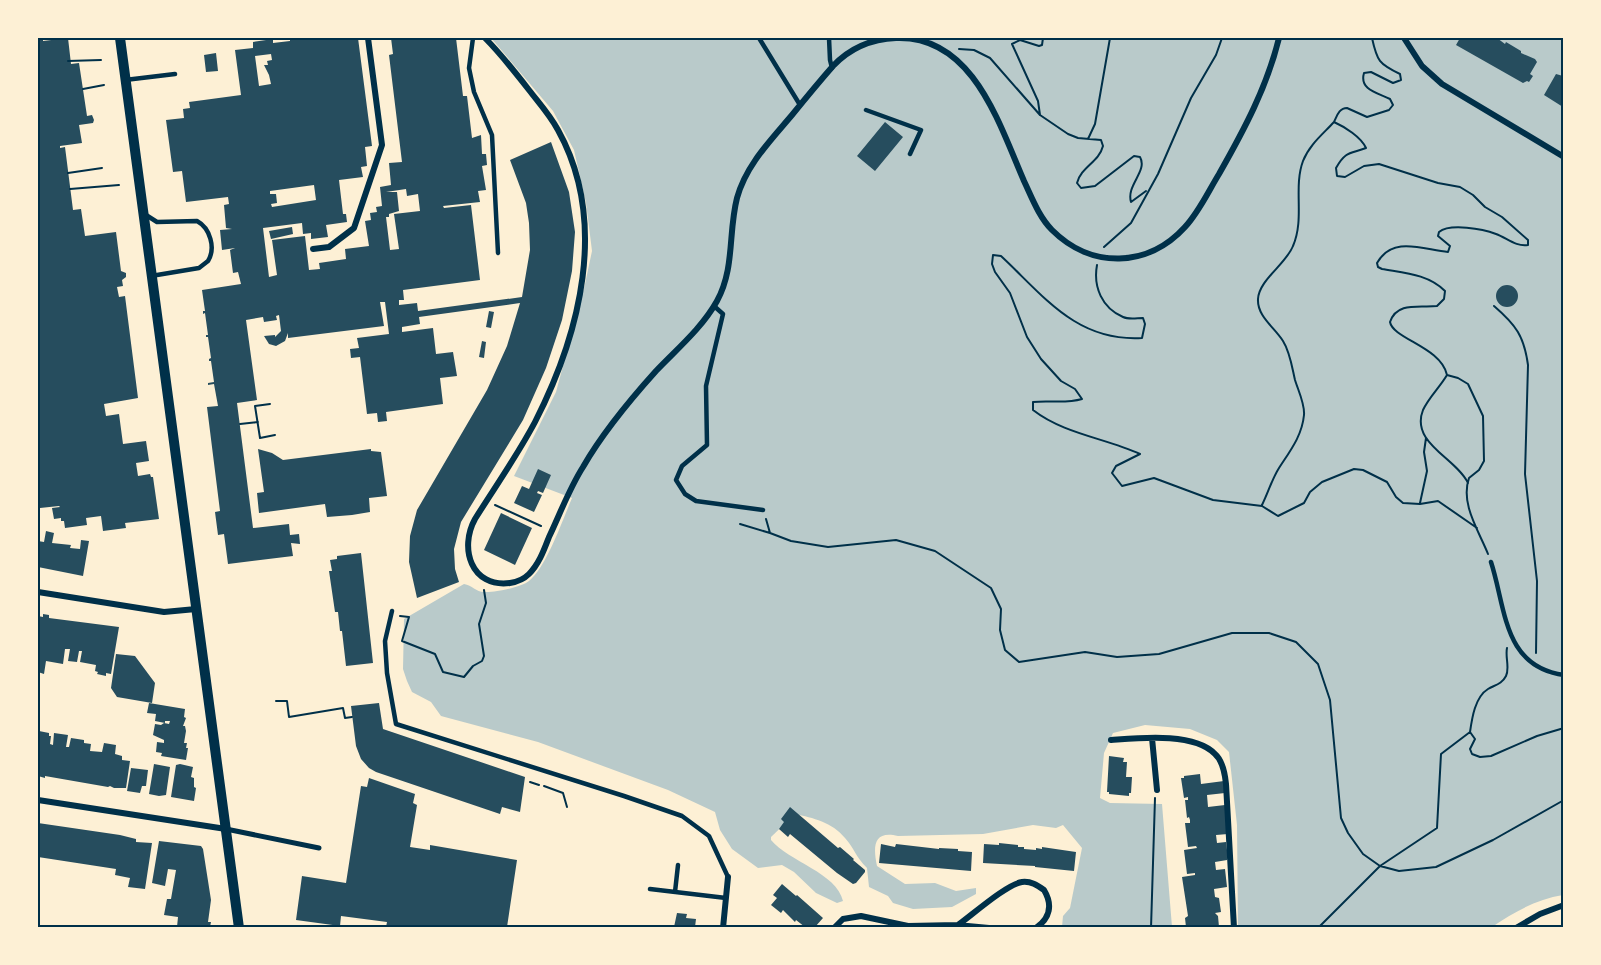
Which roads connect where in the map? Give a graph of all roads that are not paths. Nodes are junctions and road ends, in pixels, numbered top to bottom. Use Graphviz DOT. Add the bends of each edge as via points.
graph roads {
  1 [pos="120,38"];
  2 [pos="369,38"];
  3 [pos="473,38"];
  4 [pos="485,38"];
  5 [pos="759,38"];
  6 [pos="829,38"];
  7 [pos="1279,38"];
  8 [pos="1404,38"];
  9 [pos="832,68"];
  10 [pos="175,74"];
  11 [pos="126,80"];
  12 [pos="800,105"];
  13 [pos="866,110"];
  14 [pos="910,154"];
  15 [pos="1563,157"];
  16 [pos="142,212"];
  17 [pos="313,249"];
  18 [pos="498,253"];
  19 [pos="151,276"];
  20 [pos="714,306"];
  21 [pos="763,510"];
  22 [pos="1491,562"];
  23 [pos="38,592"];
  24 [pos="196,609"];
  25 [pos="392,613"];
  26 [pos="1563,675"];
  27 [pos="1152,738"];
  28 [pos="1111,740"];
  29 [pos="1157,790"];
  30 [pos="38,800"];
  31 [pos="226,829"];
  32 [pos="319,849"];
  33 [pos="678,865"];
  34 [pos="728,877"];
  35 [pos="650,889"];
  36 [pos="675,892"];
  37 [pos="726,898"];
  38 [pos="1563,905"];
  39 [pos="957,925"];
  40 [pos="239,927"];
  41 [pos="723,927"];
  42 [pos="834,927"];
  43 [pos="989,927"];
  44 [pos="1036,927"];
  45 [pos="1234,927"];
  46 [pos="1516,927"];
  1 -- 11 [label="street"];
  2 -- 17 [label="street" via="382,145 354,228 329,247"];
  3 -- 18 [label="lane" via="469,68 474,92 492,135"];
  4 -- 20 [label="street" via="559,132 577,180 586,229 578,301 557,370 534,423 471,527 467,543 470,560 482,576 504,584 524,579 537,563 578,474 608,428"];
  5 -- 12 [label="lane"];
  6 -- 9 [label="lane"];
  7 -- 9 [label="street" via="1254,109 1189,223 1173,239 1147,253 1120,260 1098,257 1063,240 1043,220 983,93 951,55 929,42 894,38 858,47"];
  8 -- 15 [label="street" via="1422,66 1442,84"];
  9 -- 12 [label="street"];
  10 -- 11 [label="lane"];
  11 -- 16 [label="street"];
  12 -- 20 [label="street" via="743,181 736,204 728,272"];
  13 -- 14 [label="lane" via="921,130"];
  16 -- 19 [label="street"];
  16 -- 19 [label="lane" via="157,222 192,220 203,224 212,249 208,261 200,268"];
  19 -- 24 [label="street"];
  20 -- 21 [label="lane" via="723,314 706,386 707,445 682,466 676,480 685,494 696,501"];
  22 -- 26 [label="lane" via="1511,638 1518,650 1535,665"];
  23 -- 24 [label="street" via="164,612"];
  24 -- 31 [label="street"];
  25 -- 34 [label="lane" via="385,641 396,724 682,816 710,836"];
  27 -- 28 [label="street"];
  27 -- 29 [label="street"];
  27 -- 45 [label="street" via="1200,744 1217,755 1222,765 1230,823"];
  30 -- 31 [label="street"];
  31 -- 32 [label="street"];
  31 -- 40 [label="street"];
  33 -- 36 [label="lane"];
  34 -- 37 [label="street"];
  35 -- 36 [label="lane"];
  36 -- 37 [label="lane"];
  37 -- 41 [label="street"];
  38 -- 46 [label="street"];
  39 -- 42 [label="street" via="908,926 861,916 843,919"];
  39 -- 43 [label="street"];
  39 -- 44 [label="street" via="1011,886 1030,882 1044,890 1050,906 1048,915"];
}
